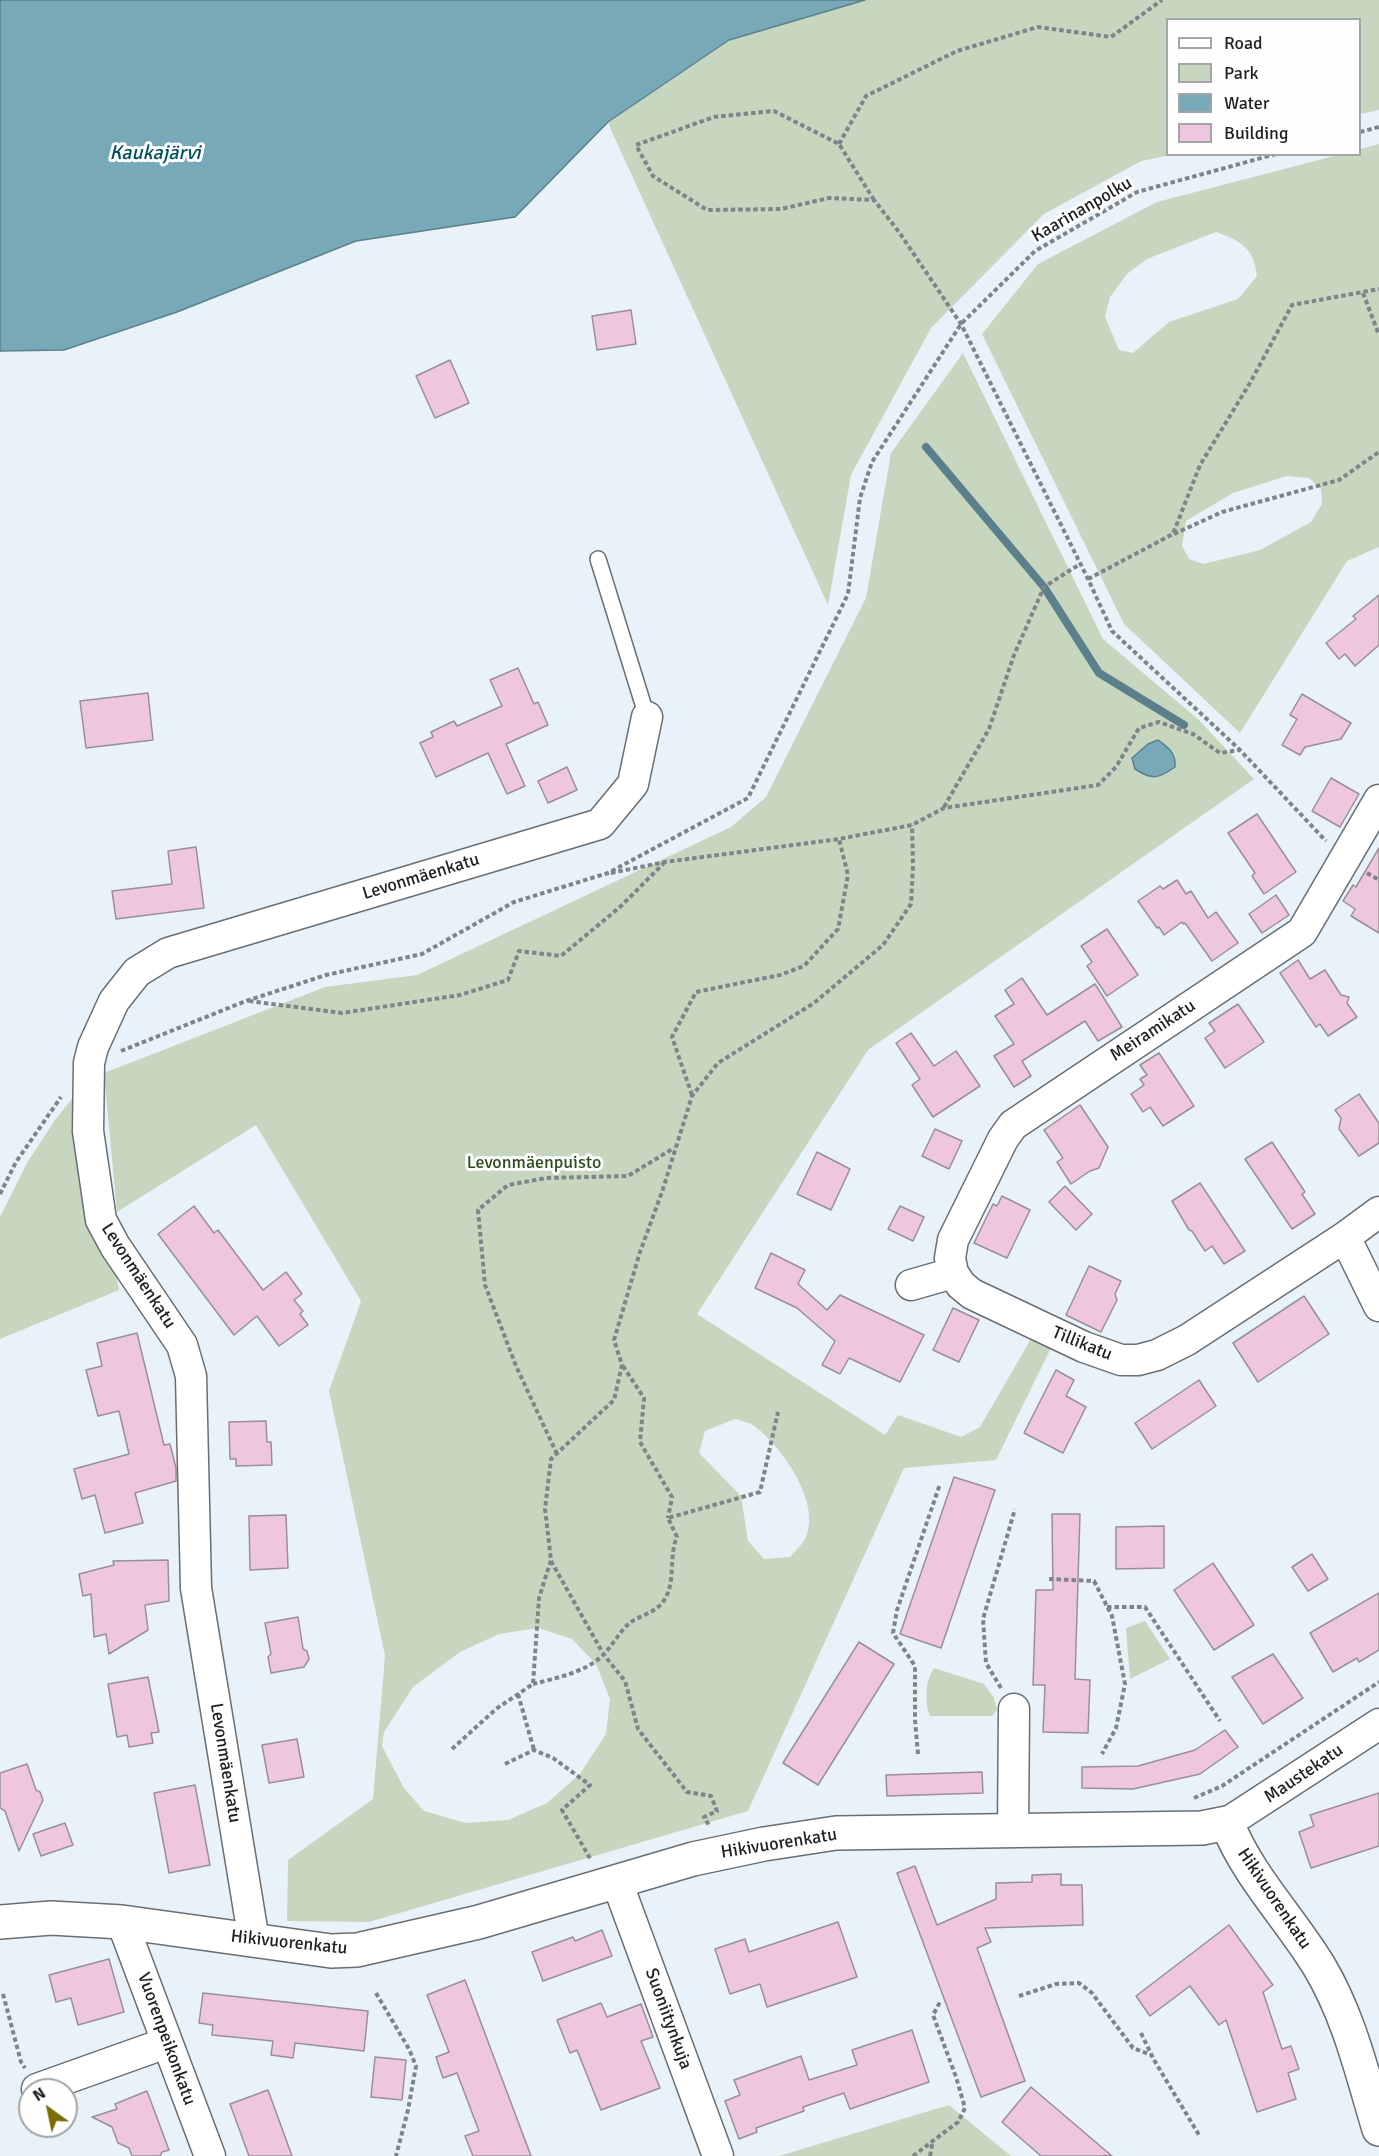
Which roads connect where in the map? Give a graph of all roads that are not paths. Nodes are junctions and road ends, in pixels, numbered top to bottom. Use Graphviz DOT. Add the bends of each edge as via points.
graph roads {
  1 [pos="598,559"];
  2 [pos="647,717"];
  3 [pos="1379,800"];
  4 [pos="1379,1212"];
  5 [pos="1345,1238"];
  6 [pos="953,1273"];
  7 [pos="911,1285"];
  8 [pos="1379,1306"];
  9 [pos="1014,1709"];
  10 [pos="1379,1724"];
  11 [pos="1227,1823"];
  12 [pos="1013,1831"];
  13 [pos="606,1875"];
  14 [pos="1,1918"];
  15 [pos="122,1922"];
  16 [pos="254,1941"];
  17 [pos="166,2043"];
  18 [pos="70,2078"];
  19 [pos="1379,2129"];
  20 [pos="210,2156"];
  21 [pos="718,2156"];
  1 -- 2 [label="lane"];
  2 -- 16 [label="street, Levonmäenkatu" via="633,784 600,824 168,953 137,972 119,994 93,1047 89,1062 88,1131 100,1220 182,1346 191,1376 196,1588"];
  3 -- 6 [label="street, Meiramikatu" via="1302,932 1013,1125 953,1240"];
  4 -- 5 [label="street"];
  5 -- 6 [label="street, Tillikatu" via="1187,1340 1138,1360 1121,1360 1084,1347 972,1294"];
  5 -- 8 [label="street"];
  6 -- 7 [label="street"];
  9 -- 12 [label="street"];
  10 -- 11 [label="street, Maustekatu"];
  11 -- 12 [label="street, Hikivuorenkatu" via="1202,1828"];
  11 -- 19 [label="street, Hikivuorenkatu" via="1244,1858 1319,1966 1340,2004"];
  12 -- 13 [label="street, Hikivuorenkatu" via="836,1833"];
  13 -- 16 [label="street, Hikivuorenkatu" via="479,1922 357,1950 331,1951"];
  13 -- 21 [label="street, Suoniitynkuja"];
  14 -- 15 [label="street, Hikivuorenkatu"];
  15 -- 16 [label="street, Hikivuorenkatu"];
  15 -- 17 [label="street, Vuorenpeikonkatu"];
  17 -- 18 [label="street"];
  17 -- 20 [label="street, Vuorenpeikonkatu"];
}
